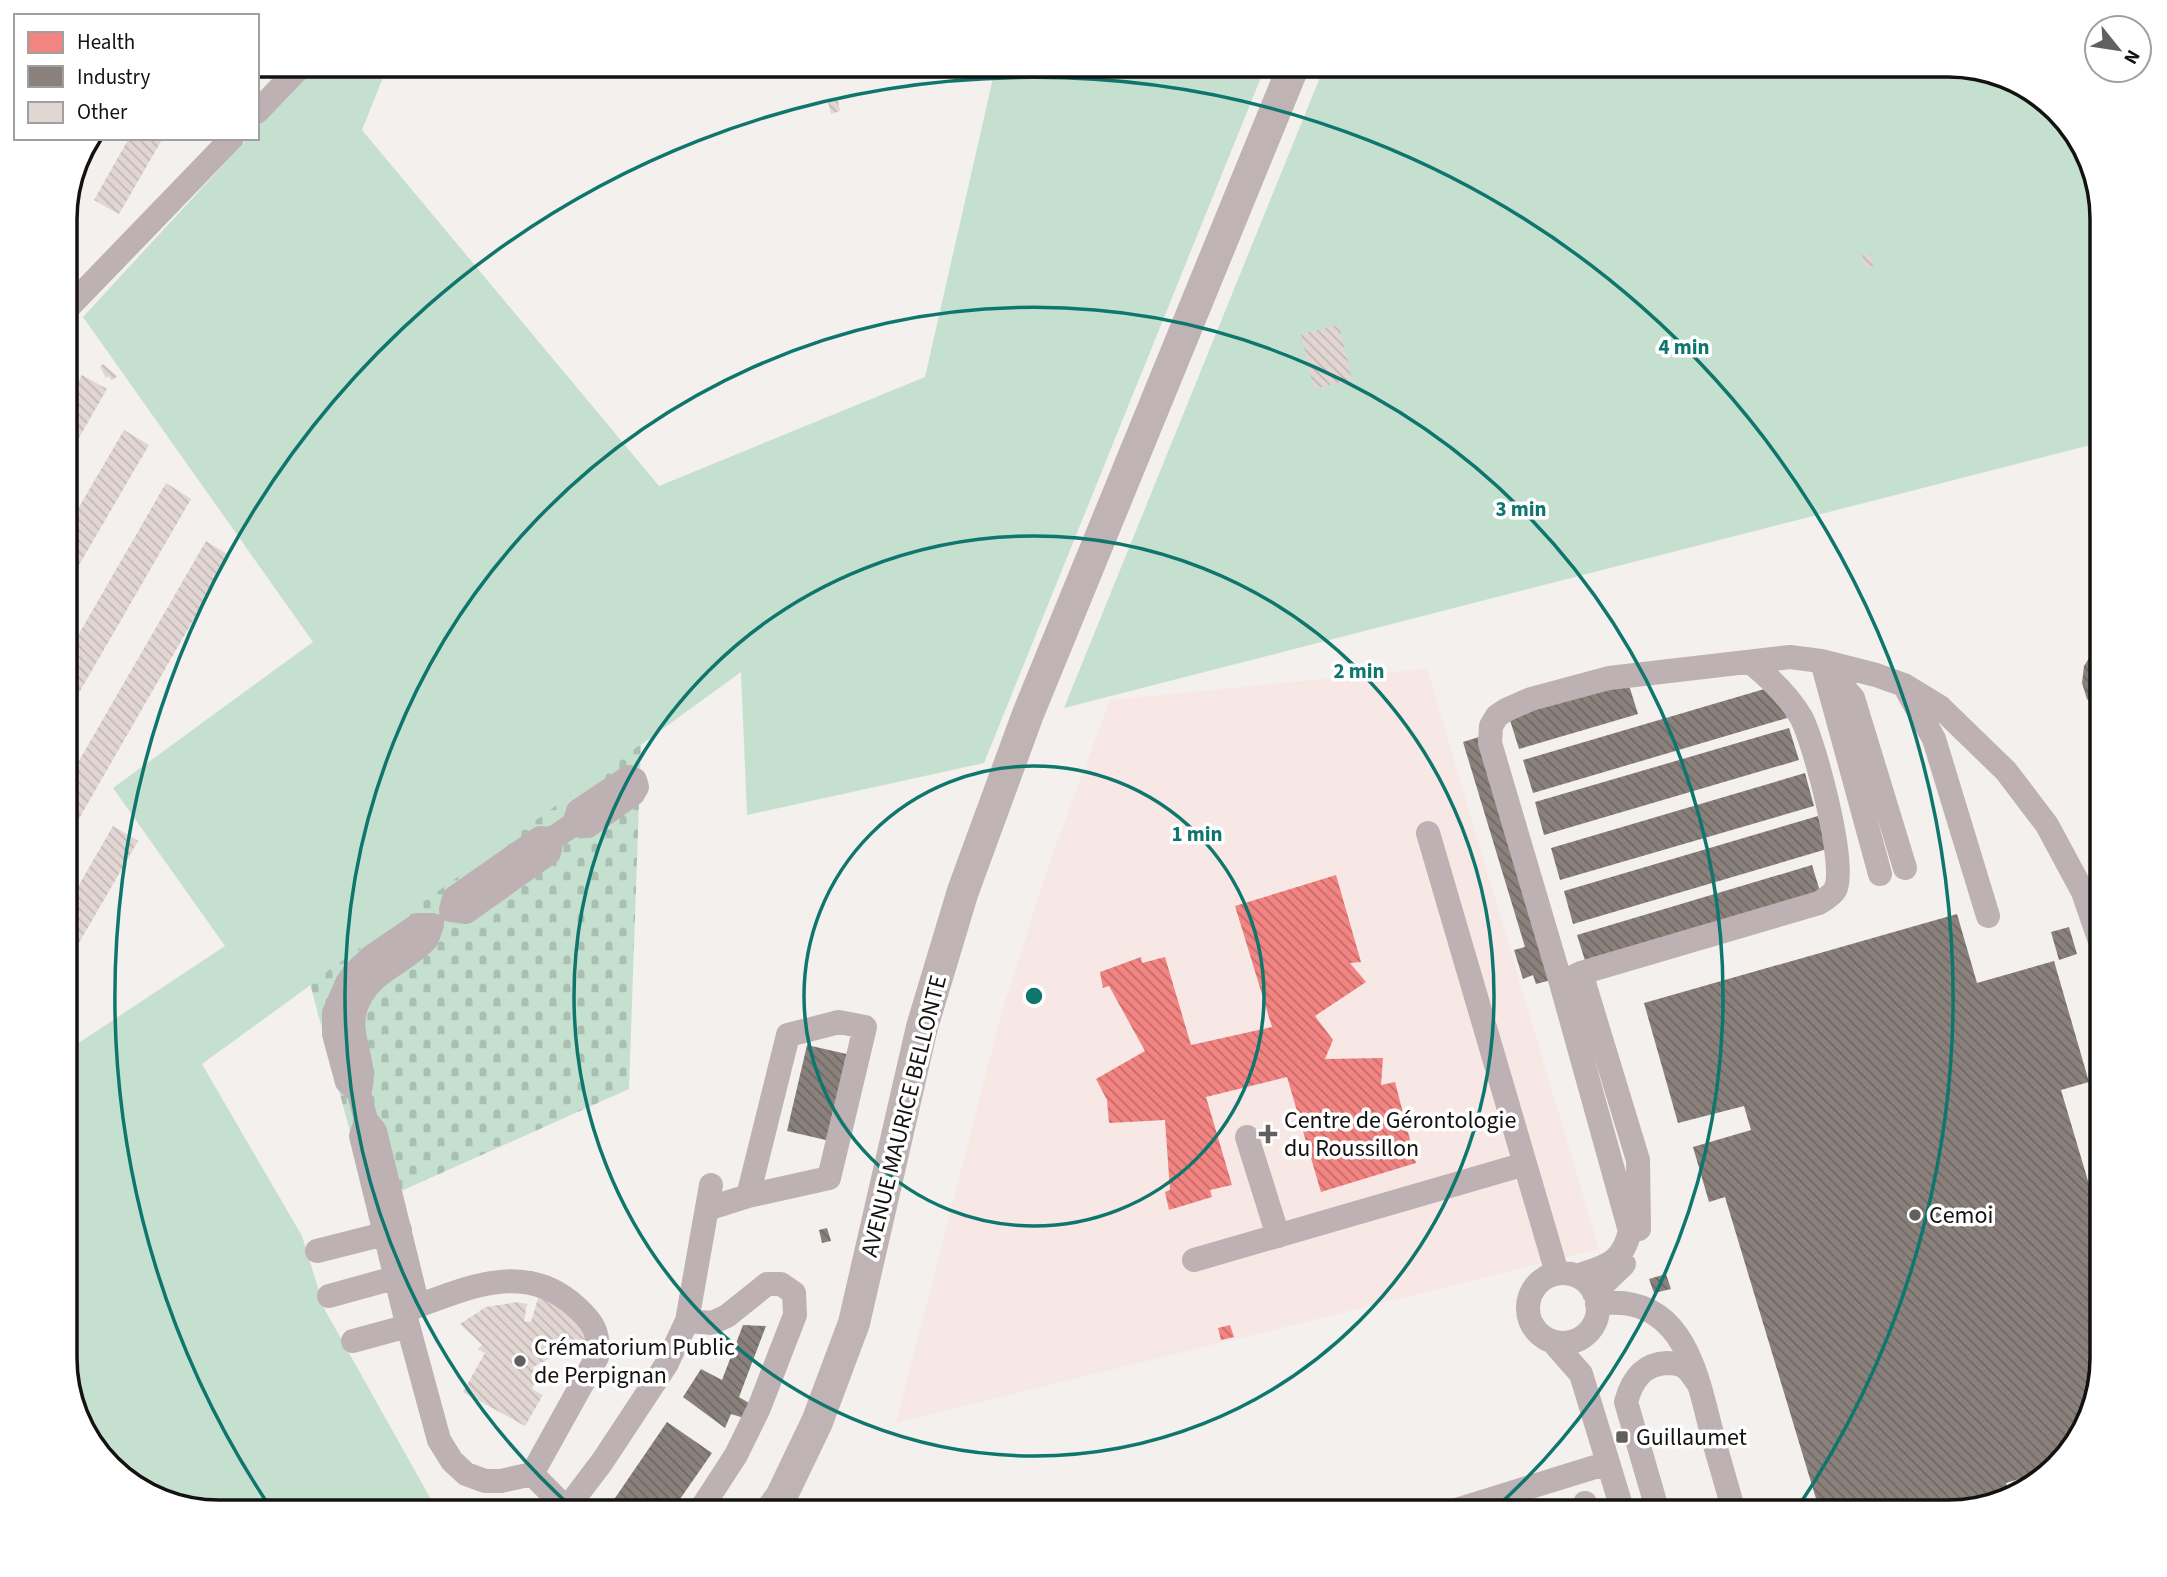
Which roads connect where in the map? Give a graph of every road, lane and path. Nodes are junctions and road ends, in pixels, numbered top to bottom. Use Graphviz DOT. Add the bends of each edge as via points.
graph roads {
  1 [pos="291,77"];
  2 [pos="1289,77"];
  3 [pos="259,110"];
  4 [pos="230,140"];
  5 [pos="77,299"];
  6 [pos="1821,661"];
  7 [pos="1750,662"];
  8 [pos="1904,685"];
  9 [pos="574,824"];
  10 [pos="1428,833"];
  11 [pos="1905,867"];
  12 [pos="1880,874"];
  13 [pos="2090,912"];
  14 [pos="1988,916"];
  15 [pos="1571,978"];
  16 [pos="1247,1137"];
  17 [pos="1525,1164"];
  18 [pos="748,1196"];
  19 [pos="392,1232"];
  20 [pos="1278,1236"];
  21 [pos="317,1251"];
  22 [pos="1194,1261"];
  23 [pos="403,1276"];
  24 [pos="1581,1287"];
  25 [pos="329,1296"];
  26 [pos="410,1315"];
  27 [pos="687,1321"];
  28 [pos="1587,1333"];
  29 [pos="353,1341"];
  30 [pos="1553,1342"];
  31 [pos="1581,1374"];
  32 [pos="1699,1384"];
  33 [pos="1608,1463"];
  34 [pos="532,1474"];
  35 [pos="557,1500"];
  36 [pos="575,1500"];
  37 [pos="707,1500"];
  38 [pos="779,1500"];
  39 [pos="1489,1500"];
  40 [pos="1619,1500"];
  41 [pos="1655,1500"];
  42 [pos="1731,1500"];
  1 -- 3 [label="street"];
  2 -- 38 [label="main road, AVENUE MAURICE BELLONTE" via="1028,714 962,891 922,1027 854,1323 817,1422"];
  4 -- 5 [label="street"];
  6 -- 7 [label="street" via="1790,657"];
  6 -- 8 [label="street"];
  6 -- 11 [label="street" via="1853,698"];
  6 -- 12 [label="street"];
  7 -- 15 [label="street" via="1771,679 1802,719 1832,820 1837,851 1835,890 1819,904"];
  7 -- 15 [label="street" via="1609,678 1531,698 1497,716 1491,726 1490,743"];
  8 -- 13 [label="street" via="1940,707 2006,771 2047,825"];
  8 -- 14 [label="street" via="1934,739"];
  9 -- 19 [label="street" via="552,839 540,838 454,898 427,939 369,983 356,1006 353,1037 364,1079 359,1093 366,1120 375,1131"];
  10 -- 17 [label="street"];
  15 -- 24 [label="street" via="1638,1160 1640,1203 1638,1239 1627,1262"];
  16 -- 20 [label="street"];
  17 -- 20 [label="street"];
  17 -- 24 [label="street"];
  18 -- 18 [label="street" via="829,1178 865,1027 839,1022 788,1035"];
  18 -- 27 [label="street" via="709,1197"];
  19 -- 21 [label="street"];
  19 -- 23 [label="street"];
  20 -- 22 [label="street"];
  23 -- 25 [label="street"];
  23 -- 26 [label="street"];
  24 -- 28 [label="street" via="1594,1324"];
  24 -- 30 [label="street" via="1538,1283 1532,1291 1528,1312 1536,1331"];
  24 -- 32 [label="street" via="1652,1311 1677,1335 1692,1359"];
  26 -- 29 [label="street"];
  26 -- 34 [label="street" via="439,1440 452,1461 485,1481"];
  26 -- 34 [label="street" via="488,1282 525,1281 547,1286 587,1317 599,1339 597,1357"];
  27 -- 36 [label="street" via="666,1365"];
  27 -- 37 [label="street" via="712,1323 767,1284 781,1284 794,1293 795,1315 759,1408"];
  28 -- 30 [label="street" via="1572,1342"];
  28 -- 31 [label="street"];
  30 -- 31 [label="street"];
  31 -- 33 [label="street"];
  32 -- 41 [label="street" via="1683,1366 1670,1363 1653,1365 1638,1374 1630,1388 1626,1402"];
  32 -- 42 [label="street"];
  33 -- 39 [label="street"];
  33 -- 40 [label="street"];
  34 -- 35 [label="street"];
}
